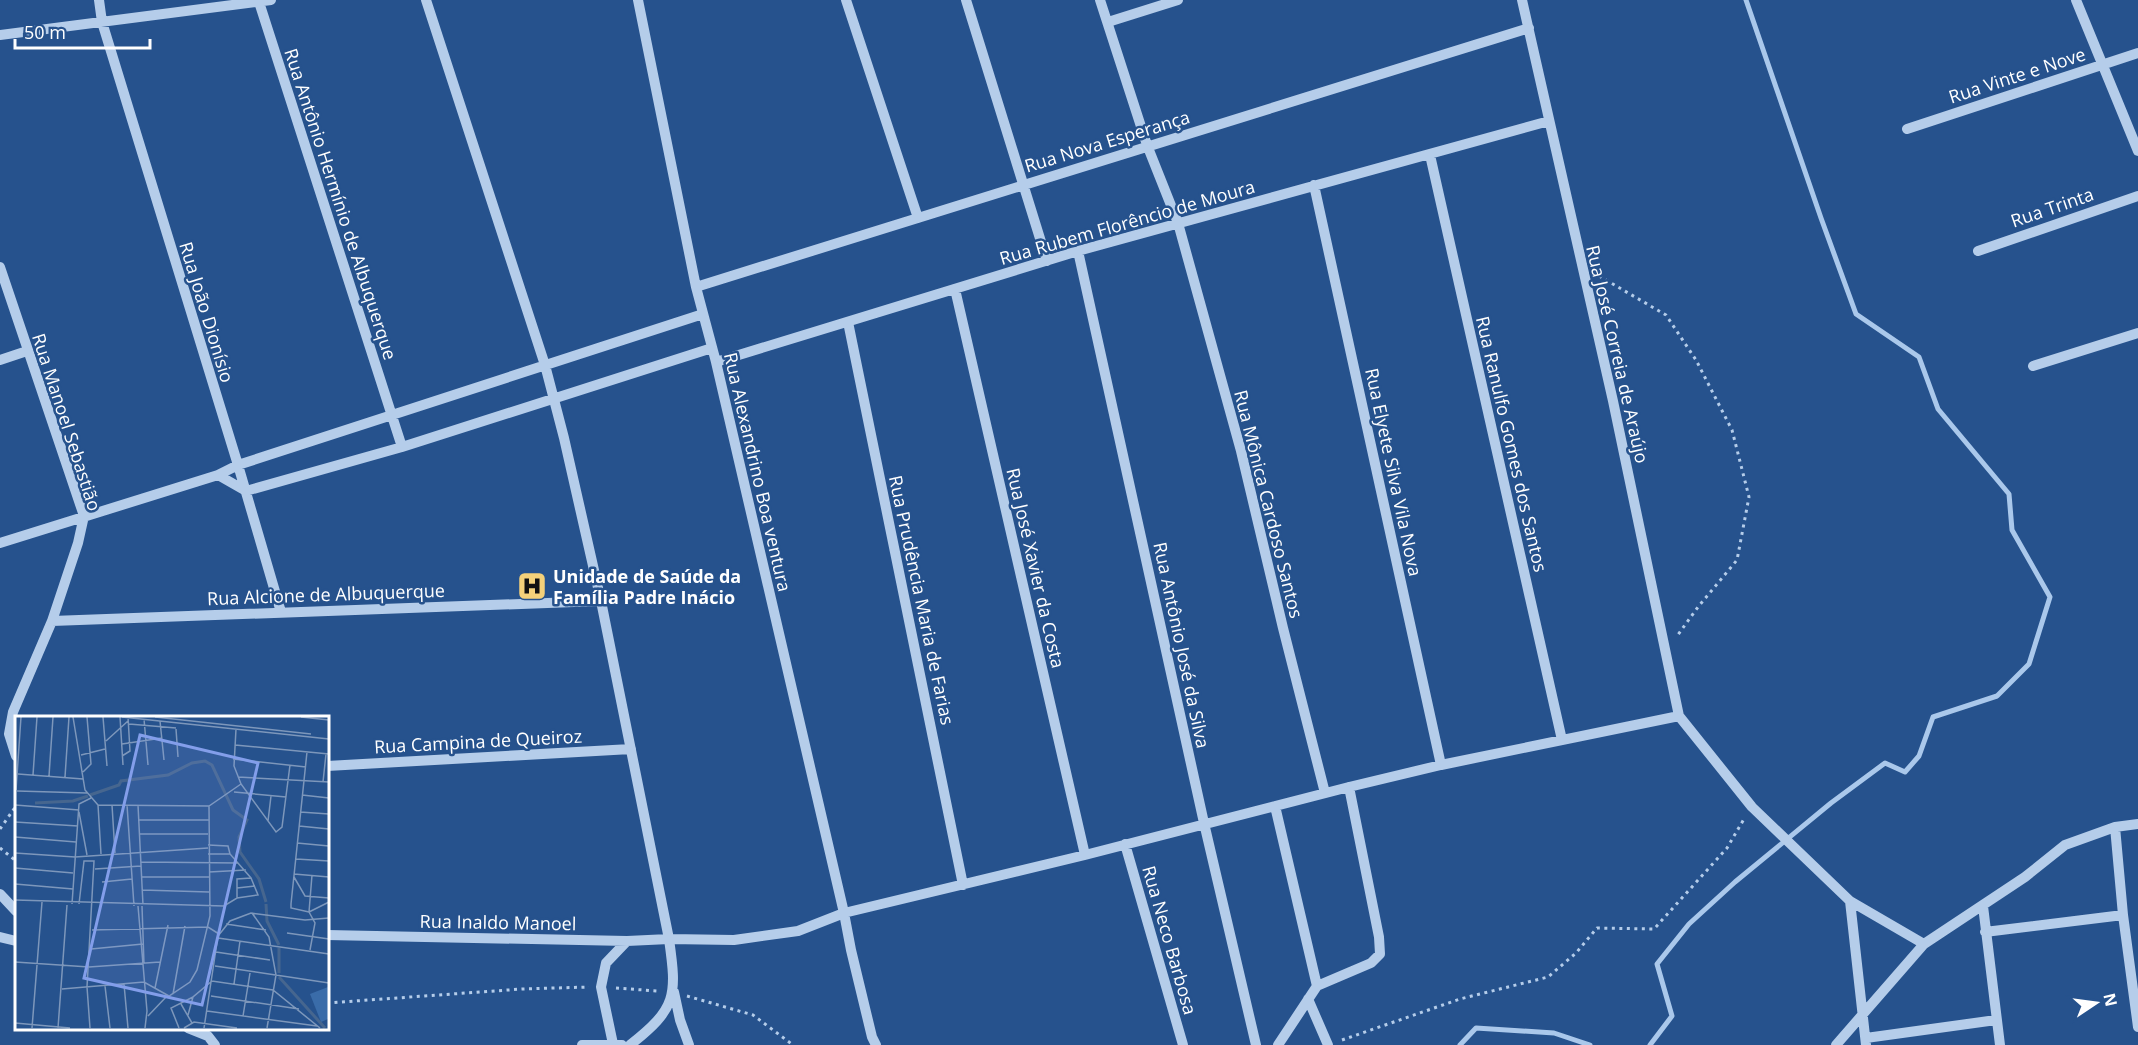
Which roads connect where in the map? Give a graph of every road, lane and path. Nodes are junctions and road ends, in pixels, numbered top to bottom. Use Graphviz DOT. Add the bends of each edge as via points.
graph roads {
  1 [pos="99,0"];
  2 [pos="272,0"];
  3 [pos="426,0"];
  4 [pos="638,0"];
  5 [pos="846,0"];
  6 [pos="966,0"];
  7 [pos="1100,0"];
  8 [pos="1178,0"];
  9 [pos="1522,0"];
  10 [pos="2076,0"];
  11 [pos="259,2"];
  12 [pos="102,22"];
  13 [pos="1108,22"];
  14 [pos="1528,28"];
  15 [pos="0,35"];
  16 [pos="2138,53"];
  17 [pos="2102,65"];
  18 [pos="1549,121"];
  19 [pos="1907,129"];
  20 [pos="1147,145"];
  21 [pos="2138,151"];
  22 [pos="1430,155"];
  23 [pos="1022,184"];
  24 [pos="1314,185"];
  25 [pos="2138,196"];
  26 [pos="918,218"];
  27 [pos="1178,223"];
  28 [pos="1078,251"];
  29 [pos="1978,251"];
  30 [pos="1047,261"];
  31 [pos="0,267"];
  32 [pos="1582,267"];
  33 [pos="696,287"];
  34 [pos="955,289"];
  35 [pos="703,314"];
  36 [pos="848,322"];
  37 [pos="2138,333"];
  38 [pos="712,348"];
  39 [pos="27,351"];
  40 [pos="0,360"];
  41 [pos="716,362"];
  42 [pos="544,365"];
  43 [pos="2033,366"];
  44 [pos="554,399"];
  45 [pos="392,416"];
  46 [pos="402,447"];
  47 [pos="238,465"];
  48 [pos="218,475"];
  49 [pos="246,491"];
  50 [pos="84,516"];
  51 [pos="0,543"];
  52 [pos="601,601"];
  53 [pos="281,612"];
  54 [pos="52,621"];
  55 [pos="1665,653"];
  56 [pos="1679,716"];
  57 [pos="5,732"];
  58 [pos="1562,740"];
  59 [pos="631,749"];
  60 [pos="15,754"];
  61 [pos="1441,765"];
  62 [pos="328,766"];
  63 [pos="1349,787"];
  64 [pos="1325,794"];
  65 [pos="1275,806"];
  66 [pos="15,807"];
  67 [pos="1752,807"];
  68 [pos="1204,823"];
  69 [pos="2138,824"];
  70 [pos="2115,827"];
  71 [pos="0,829"];
  72 [pos="1125,844"];
  73 [pos="0,848"];
  74 [pos="1085,855"];
  75 [pos="15,860"];
  76 [pos="963,885"];
  77 [pos="0,894"];
  78 [pos="1850,902"];
  79 [pos="1983,906"];
  80 [pos="15,910"];
  81 [pos="844,913"];
  82 [pos="2123,915"];
  83 [pos="1985,932"];
  84 [pos="328,935"];
  85 [pos="0,938"];
  86 [pos="669,939"];
  87 [pos="15,940"];
  88 [pos="627,941"];
  89 [pos="1924,944"];
  90 [pos="1317,986"];
  91 [pos="601,987"];
  92 [pos="674,992"];
  93 [pos="1308,999"];
  94 [pos="328,1003"];
  95 [pos="1863,1015"];
  96 [pos="1996,1020"];
  97 [pos="2138,1027"];
  98 [pos="190,1030"];
  99 [pos="211,1041"];
  100 [pos="1866,1042"];
  101 [pos="589,1045"];
  102 [pos="617,1045"];
  103 [pos="630,1045"];
  104 [pos="689,1045"];
  105 [pos="793,1045"];
  106 [pos="876,1045"];
  107 [pos="1183,1045"];
  108 [pos="1256,1045"];
  109 [pos="1278,1045"];
  110 [pos="1328,1045"];
  111 [pos="1836,1045"];
  112 [pos="2000,1045"];
  1 -- 12 [label="street, Rua João Dionísio"];
  2 -- 11 [label="street"];
  3 -- 42 [label="street"];
  4 -- 33 [label="street, Rua Alexandrino Boa ventura"];
  5 -- 26 [label="street"];
  6 -- 23 [label="street"];
  7 -- 13 [label="street, Rua Mônica Cardoso Santos"];
  8 -- 13 [label="street"];
  9 -- 14 [label="street, Rua José Correia de Araújo"];
  10 -- 17 [label="street"];
  11 -- 12 [label="street"];
  11 -- 45 [label="street, Rua Antônio Hermínio de Albuquerque"];
  12 -- 15 [label="street"];
  12 -- 47 [label="street, Rua João Dionísio"];
  13 -- 20 [label="street, Rua Mônica Cardoso Santos"];
  14 -- 18 [label="street, Rua José Correia de Araújo"];
  14 -- 20 [label="street, Rua Nova Esperança"];
  16 -- 17 [label="street, Rua Vinte e Nove"];
  17 -- 19 [label="street, Rua Vinte e Nove"];
  17 -- 21 [label="street"];
  18 -- 22 [label="street, Rua Rubem Florêncio de Moura"];
  18 -- 32 [label="street, Rua José Correia de Araújo"];
  20 -- 23 [label="street, Rua Nova Esperança"];
  20 -- 27 [label="street, Rua Mônica Cardoso Santos"];
  22 -- 24 [label="street, Rua Rubem Florêncio de Moura"];
  22 -- 58 [label="street, Rua Ranulfo Gomes dos Santos"];
  23 -- 26 [label="street, Rua Nova Esperança"];
  23 -- 30 [label="street"];
  24 -- 27 [label="street, Rua Rubem Florêncio de Moura"];
  24 -- 61 [label="street, Rua Elyete Silva Vila Nova"];
  25 -- 29 [label="street, Rua Trinta"];
  26 -- 33 [label="street, Rua Nova Esperança"];
  27 -- 28 [label="street, Rua Rubem Florêncio de Moura"];
  27 -- 64 [label="street, Rua Mônica Cardoso Santos" via="1241,451"];
  28 -- 30 [label="street, Rua Rubem Florêncio de Moura"];
  28 -- 68 [label="street, Rua Antônio José da Silva"];
  30 -- 34 [label="street, Rua Rubem Florêncio de Moura"];
  31 -- 39 [label="street, Rua Manoel Sebastião"];
  32 -- 55 [label="street, Rua José Correia de Araújo"];
  32 -- 55 [label="path" via="1666,315 1696,360 1732,430 1749,497 1737,560"];
  33 -- 35 [label="street, Rua Alexandrino Boa ventura"];
  34 -- 36 [label="street, Rua Rubem Florêncio de Moura"];
  34 -- 74 [label="street, Rua José Xavier da Costa"];
  35 -- 38 [label="street, Rua Alexandrino Boa ventura"];
  35 -- 42 [label="street"];
  36 -- 41 [label="street, Rua Rubem Florêncio de Moura"];
  36 -- 76 [label="street, Rua Prudência Maria de Farias"];
  37 -- 43 [label="street"];
  38 -- 41 [label="street, Rua Alexandrino Boa ventura"];
  38 -- 44 [label="street"];
  39 -- 40 [label="street"];
  39 -- 50 [label="street, Rua Manoel Sebastião"];
  41 -- 81 [label="street, Rua Alexandrino Boa ventura"];
  42 -- 44 [label="street"];
  42 -- 45 [label="street"];
  44 -- 46 [label="street"];
  44 -- 52 [label="street"];
  45 -- 46 [label="street, Rua Antônio Hermínio de Albuquerque"];
  45 -- 47 [label="street"];
  46 -- 49 [label="street"];
  47 -- 48 [label="street"];
  47 -- 49 [label="street, Rua João Dionísio"];
  48 -- 49 [label="street"];
  48 -- 50 [label="street"];
  49 -- 53 [label="street, Rua João Dionísio"];
  50 -- 51 [label="street"];
  50 -- 54 [label="street, Rua Manoel Sebastião"];
  52 -- 53 [label="street, Rua Alcione de Albuquerque"];
  52 -- 59 [label="street"];
  53 -- 54 [label="street, Rua Alcione de Albuquerque"];
  54 -- 57 [label="street, Rua Manoel Sebastião"];
  55 -- 56 [label="street, Rua José Correia de Araújo"];
  56 -- 58 [label="street, Rua Inaldo Manoel"];
  56 -- 67 [label="street"];
  57 -- 60 [label="street, Rua Manoel Sebastião"];
  58 -- 61 [label="street, Rua Inaldo Manoel"];
  59 -- 62 [label="street, Rua Campina de Queiroz"];
  59 -- 86 [label="street"];
  61 -- 63 [label="street, Rua Inaldo Manoel"];
  63 -- 64 [label="street, Rua Inaldo Manoel"];
  63 -- 90 [label="street" via="1380,954 1371,963"];
  64 -- 65 [label="street, Rua Inaldo Manoel"];
  65 -- 68 [label="street, Rua Inaldo Manoel"];
  65 -- 90 [label="street"];
  66 -- 71 [label="path"];
  67 -- 78 [label="street"];
  67 -- 110 [label="path" via="1726,848 1654,929 1597,928 1548,977 1460,999"];
  68 -- 72 [label="street, Rua Inaldo Manoel"];
  68 -- 108 [label="street, Rua Antônio José da Silva"];
  69 -- 70 [label="street"];
  70 -- 79 [label="street" via="2065,845"];
  70 -- 82 [label="street"];
  72 -- 74 [label="street, Rua Inaldo Manoel"];
  72 -- 107 [label="street, Rua Neco Barbosa"];
  73 -- 75 [label="path"];
  74 -- 76 [label="street, Rua Inaldo Manoel"];
  76 -- 81 [label="street, Rua Inaldo Manoel"];
  77 -- 80 [label="street"];
  78 -- 89 [label="street"];
  78 -- 95 [label="street"];
  79 -- 83 [label="street"];
  79 -- 89 [label="street"];
  81 -- 86 [label="street, Rua Inaldo Manoel" via="798,931 734,940"];
  81 -- 106 [label="street, Rua Alexandrino Boa ventura"];
  82 -- 83 [label="street"];
  82 -- 97 [label="street"];
  83 -- 96 [label="street"];
  84 -- 88 [label="street, Rua Inaldo Manoel"];
  85 -- 87 [label="street"];
  86 -- 88 [label="street, Rua Inaldo Manoel"];
  86 -- 92 [label="street"];
  88 -- 91 [label="street" via="606,963"];
  89 -- 95 [label="street"];
  90 -- 93 [label="street"];
  91 -- 92 [label="path"];
  91 -- 94 [label="path"];
  91 -- 102 [label="street"];
  92 -- 103 [label="street" via="665,1012"];
  92 -- 104 [label="street"];
  92 -- 105 [label="path" via="753,1015"];
  93 -- 109 [label="street"];
  93 -- 110 [label="street"];
  95 -- 100 [label="street"];
  95 -- 111 [label="street"];
  96 -- 100 [label="street"];
  96 -- 112 [label="street"];
  98 -- 99 [label="street"];
  101 -- 102 [label="street"];
}
